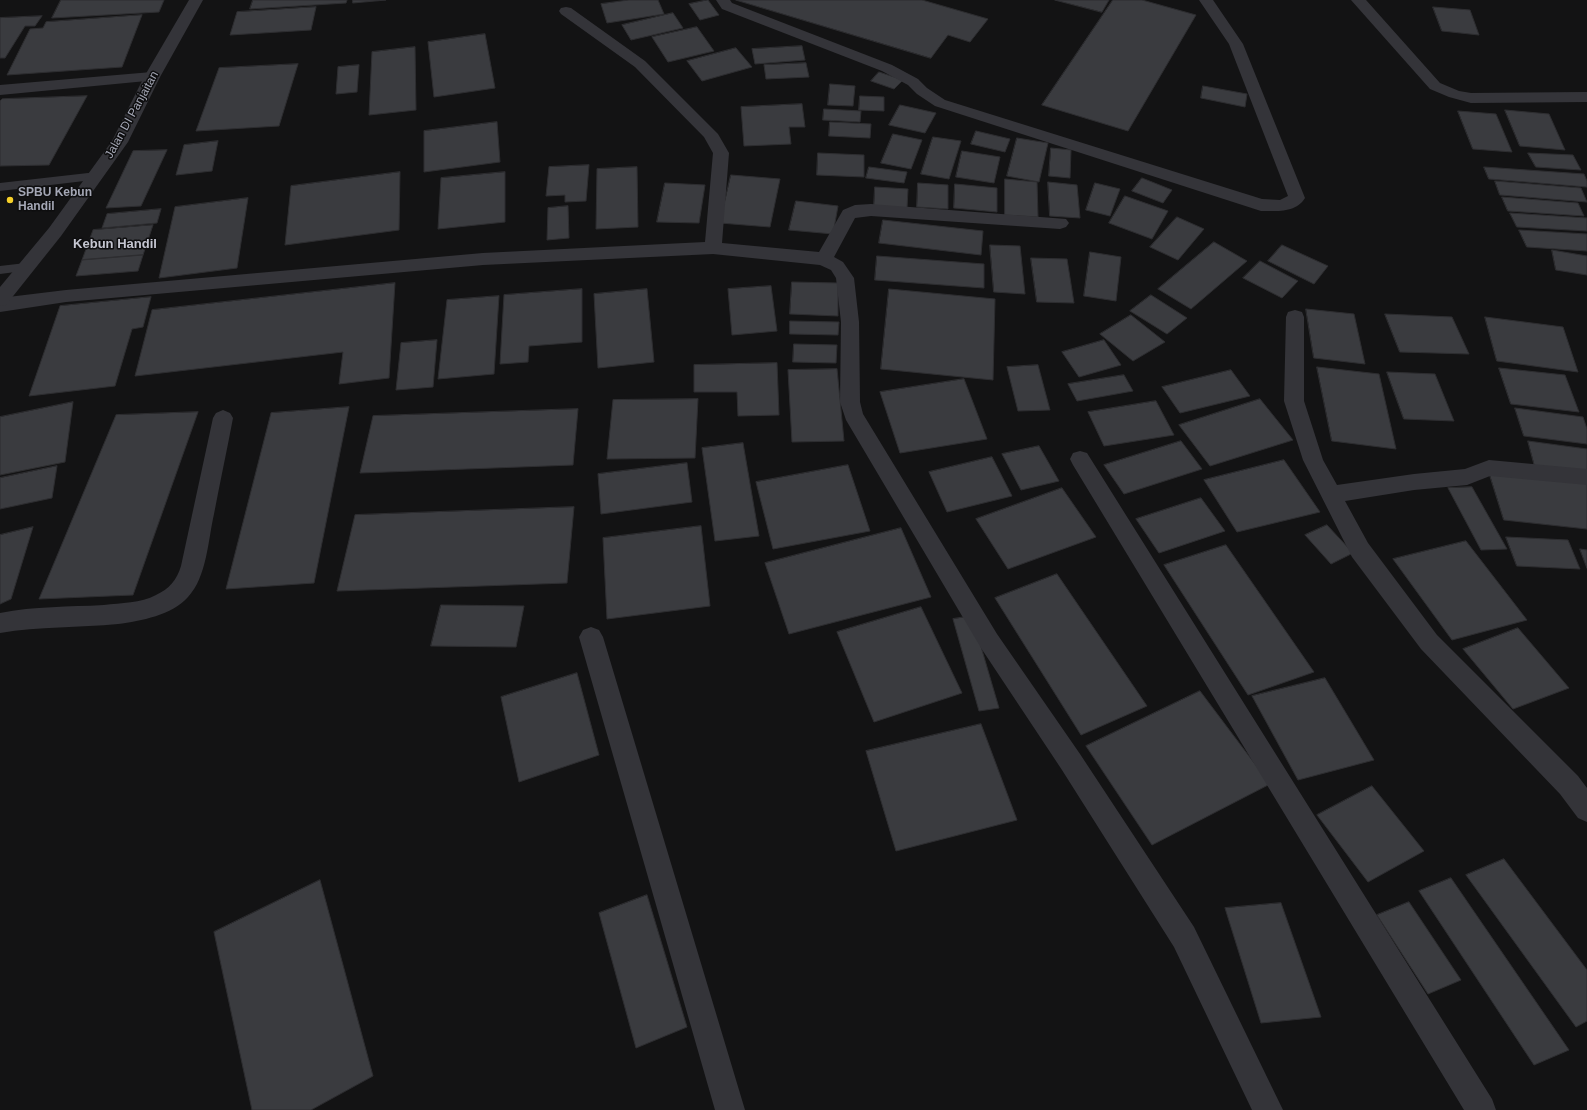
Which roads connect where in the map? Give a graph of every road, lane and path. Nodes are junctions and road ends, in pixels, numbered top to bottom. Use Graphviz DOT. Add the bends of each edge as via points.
graph roads {
  1 [pos="196,0"];
  2 [pos="723,0"];
  3 [pos="1206,0"];
  4 [pos="1358,0"];
  5 [pos="566,11"];
  6 [pos="152,77"];
  7 [pos="0,90"];
  8 [pos="1587,97"];
  9 [pos="97,176"];
  10 [pos="0,187"];
  11 [pos="1060,223"];
  12 [pos="713,248"];
  13 [pos="824,259"];
  14 [pos="26,267"];
  15 [pos="0,270"];
  16 [pos="0,300"];
  17 [pos="0,305"];
  18 [pos="1295,317"];
  19 [pos="223,418"];
  20 [pos="1080,459"];
  21 [pos="1587,476"];
  22 [pos="1332,495"];
  23 [pos="0,623"];
  24 [pos="591,637"];
  25 [pos="1587,809"];
  26 [pos="730,1110"];
  27 [pos="1268,1110"];
  28 [pos="1481,1110"];
  1 -- 6 [label="street, Jalan DI Panjaitan"];
  2 -- 3 [label="street" via="727,6 887,68 913,82 940,103 1261,205 1284,206 1298,198 1236,44"];
  4 -- 8 [label="street" via="1435,86 1471,98"];
  5 -- 12 [label="street" via="640,64 710,134 721,152"];
  6 -- 7 [label="street"];
  6 -- 9 [label="street, Jalan DI Panjaitan" via="120,142"];
  9 -- 10 [label="lane"];
  9 -- 14 [label="street, Jalan DI Panjaitan"];
  11 -- 13 [label="street" via="854,211 849,214"];
  12 -- 13 [label="street"];
  12 -- 17 [label="street" via="483,259 66,296"];
  13 -- 27 [label="street" via="837,266 845,278 850,322 850,402 853,415 990,641 1184,937"];
  14 -- 15 [label="lane"];
  14 -- 16 [label="street, Jalan DI Panjaitan"];
  18 -- 22 [label="street" via="1294,401 1313,460"];
  19 -- 23 [label="street" via="192,566 187,582 178,593 164,603 136,611 79,617 30,617"];
  20 -- 28 [label="street"];
  21 -- 22 [label="street" via="1489,468 1467,477 1414,482"];
  22 -- 25 [label="street" via="1360,550 1429,642 1569,785"];
  24 -- 26 [label="street"];
}
